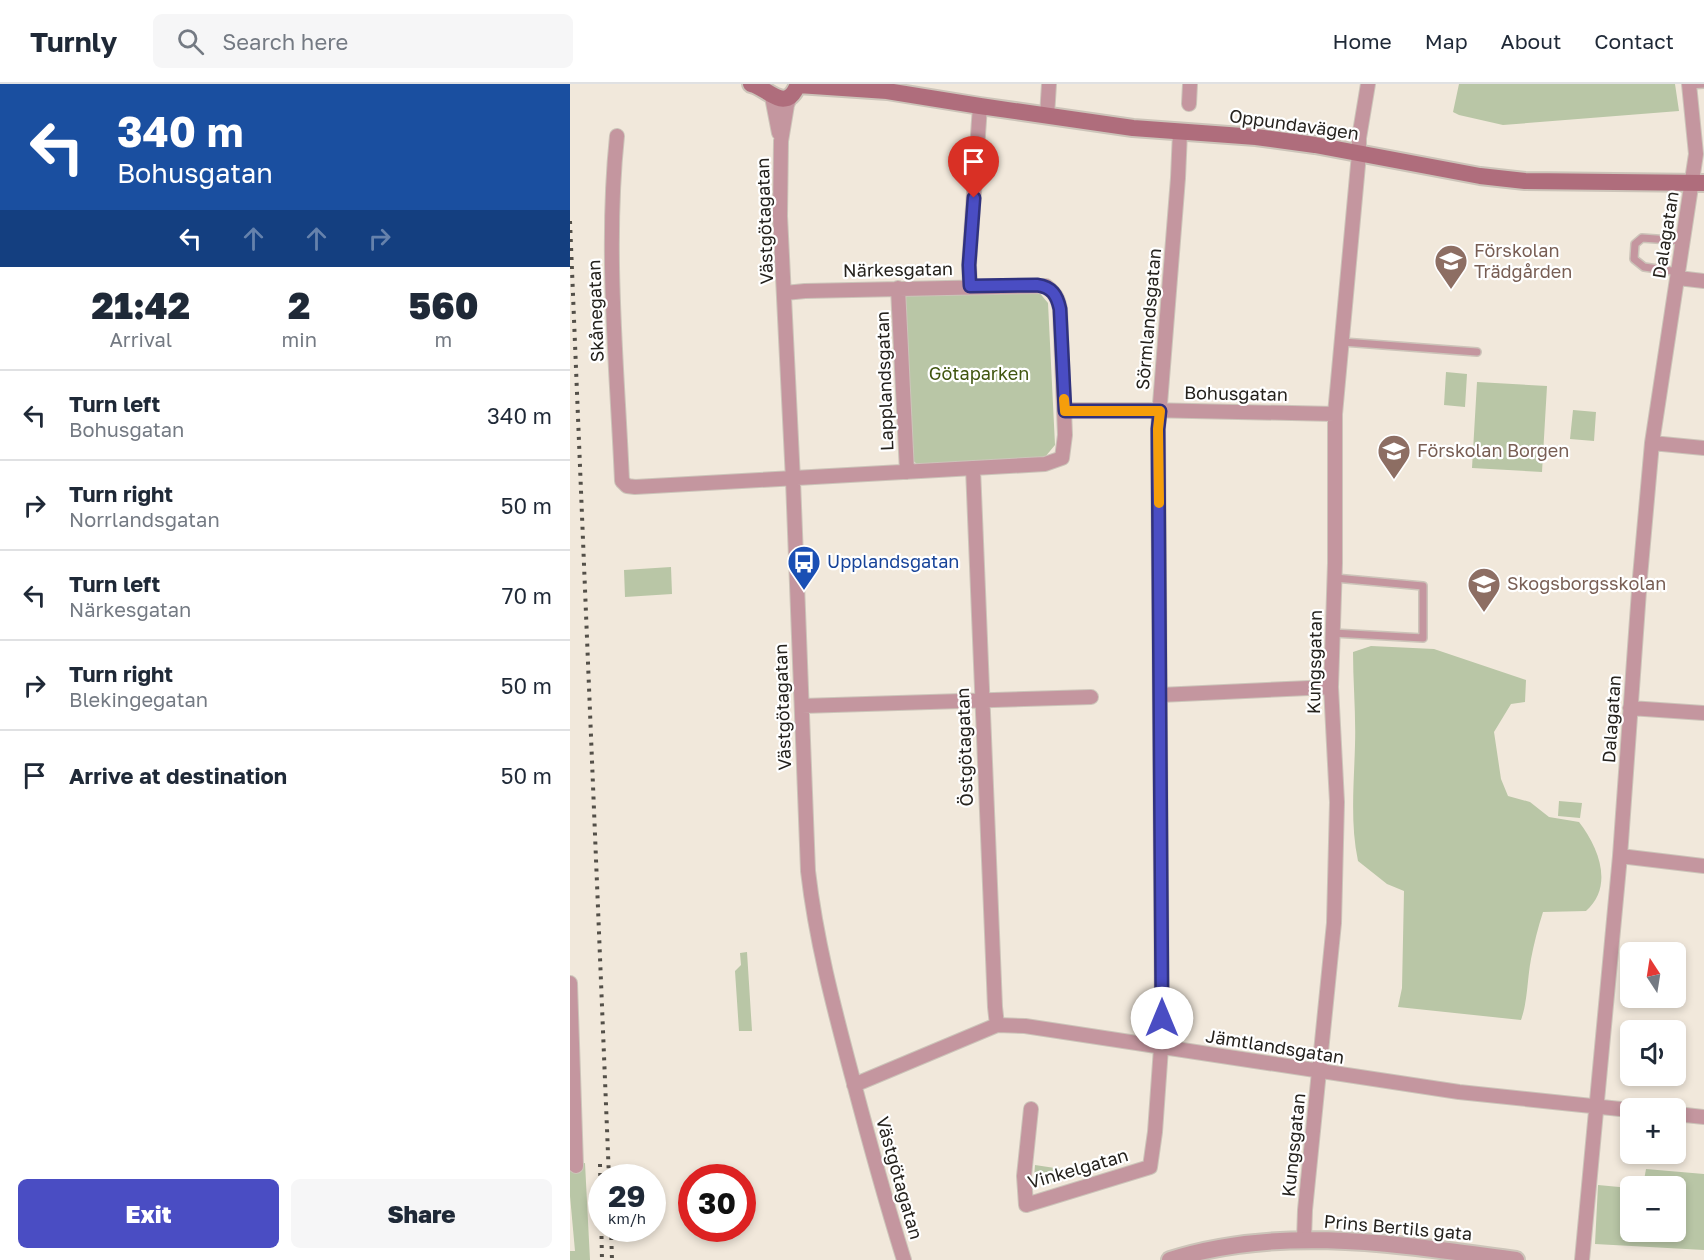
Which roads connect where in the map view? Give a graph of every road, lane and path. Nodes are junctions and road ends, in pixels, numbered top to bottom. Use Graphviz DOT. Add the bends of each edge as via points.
graph roads {
  1 [pos="852,84"];
  2 [pos="1048,84"];
  3 [pos="1190,84"];
  4 [pos="1368,84"];
  5 [pos="1704,84"];
  6 [pos="1689,85"];
  7 [pos="762,88"];
  8 [pos="796,88"];
  9 [pos="878,90"];
  10 [pos="1189,104"];
  11 [pos="980,106"];
  12 [pos="1047,116"];
  13 [pos="1180,132"];
  14 [pos="617,136"];
  15 [pos="781,141"];
  16 [pos="1359,154"];
  17 [pos="1698,182"];
  18 [pos="1684,241"];
  19 [pos="1678,275"];
  20 [pos="1704,281"];
  21 [pos="970,286"];
  22 [pos="898,288"];
  23 [pos="785,293"];
  24 [pos="1343,342"];
  25 [pos="1477,352"];
  26 [pos="1065,411"];
  27 [pos="1160,411"];
  28 [pos="1335,414"];
  29 [pos="1652,443"];
  30 [pos="1704,448"];
  31 [pos="973,468"];
  32 [pos="907,472"];
  33 [pos="793,480"];
  34 [pos="1335,579"];
  35 [pos="1333,633"];
  36 [pos="1331,687"];
  37 [pos="1161,694"];
  38 [pos="1091,697"];
  39 [pos="982,701"];
  40 [pos="802,706"];
  41 [pos="1630,708"];
  42 [pos="1704,713"];
  43 [pos="1620,856"];
  44 [pos="1704,866"];
  45 [pos="570,984"];
  46 [pos="570,995"];
  47 [pos="997,1025"];
  48 [pos="1161,1048"];
  49 [pos="1320,1072"];
  50 [pos="854,1085"];
  51 [pos="1597,1107"];
  52 [pos="1031,1109"];
  53 [pos="1620,1109"];
  54 [pos="1686,1115"];
  55 [pos="1704,1117"];
  56 [pos="576,1166"];
  57 [pos="1304,1240"];
  58 [pos="904,1260"];
  59 [pos="1170,1260"];
  60 [pos="1516,1260"];
  61 [pos="1582,1260"];
  1 -- 9 [label="main road, Oppundavägen"];
  2 -- 12 [label="street"];
  3 -- 10 [label="street"];
  4 -- 16 [label="street, Kungsgatan"];
  5 -- 6 [label="lane"];
  6 -- 17 [label="street, Dalagatan"];
  7 -- 8 [label="main road, Oppundavägen" via="780,99"];
  7 -- 15 [label="street, Västgötagatan"];
  8 -- 9 [label="main road, Oppundavägen"];
  8 -- 15 [label="street, Västgötagatan" via="787,105"];
  9 -- 11 [label="main road, Oppundavägen"];
  11 -- 12 [label="main road, Oppundavägen"];
  11 -- 21 [label="street"];
  12 -- 13 [label="main road, Oppundavägen"];
  13 -- 16 [label="main road, Oppundavägen" via="1256,137"];
  13 -- 27 [label="street, Sörmlandsgatan"];
  14 -- 33 [label="street, Skånegatan" via="612,178 613,279 622,481 635,488"];
  15 -- 23 [label="street, Västgötagatan"];
  16 -- 17 [label="main road, Oppundavägen" via="1525,181"];
  16 -- 24 [label="street, Kungsgatan"];
  17 -- 18 [label="street, Dalagatan"];
  18 -- 19 [label="street, Dalagatan"];
  18 -- 19 [label="lane" via="1642,238 1635,244 1634,259 1644,267"];
  19 -- 20 [label="street"];
  19 -- 29 [label="street, Dalagatan"];
  21 -- 22 [label="street, Närkesgatan"];
  21 -- 26 [label="street, Närkesgatan" via="1037,285 1053,291 1060,309"];
  22 -- 23 [label="street, Närkesgatan"];
  22 -- 32 [label="street, Lapplandsgatan"];
  23 -- 33 [label="street, Västgötagatan"];
  24 -- 25 [label="lane"];
  24 -- 28 [label="street, Kungsgatan"];
  26 -- 27 [label="street, Bohusgatan"];
  26 -- 31 [label="street" via="1062,458 1045,464"];
  27 -- 28 [label="street, Bohusgatan"];
  27 -- 37 [label="street, Sörmlandsgatan"];
  28 -- 34 [label="street, Kungsgatan"];
  29 -- 30 [label="street"];
  29 -- 41 [label="street, Dalagatan"];
  31 -- 32 [label="street"];
  31 -- 39 [label="street, Östgötagatan"];
  32 -- 33 [label="street"];
  33 -- 40 [label="street, Västgötagatan"];
  34 -- 35 [label="street, Kungsgatan"];
  34 -- 35 [label="lane" via="1423,586 1423,638"];
  35 -- 36 [label="street, Kungsgatan"];
  36 -- 37 [label="street"];
  36 -- 49 [label="street, Kungsgatan" via="1336,859"];
  37 -- 48 [label="street, Sörmlandsgatan"];
  38 -- 39 [label="street"];
  39 -- 40 [label="street"];
  39 -- 47 [label="street, Östgötagatan"];
  40 -- 50 [label="street, Västgötagatan" via="811,898 821,955"];
  41 -- 42 [label="street"];
  41 -- 43 [label="street, Dalagatan"];
  43 -- 44 [label="street"];
  43 -- 51 [label="street, Dalagatan"];
  45 -- 46 [label="street"];
  46 -- 56 [label="street"];
  47 -- 48 [label="street, Jämtlandsgatan"];
  47 -- 50 [label="street, Jämtlandsgatan"];
  48 -- 49 [label="street, Jämtlandsgatan"];
  48 -- 52 [label="street, Vinkelgatan" via="1150,1167 1026,1205 1024,1176"];
  49 -- 51 [label="street, Jämtlandsgatan"];
  49 -- 57 [label="street, Kungsgatan"];
  50 -- 58 [label="street, Västgötagatan"];
  51 -- 53 [label="street, Jämtlandsgatan"];
  51 -- 61 [label="street, Dalagatan"];
  54 -- 55 [label="street"];
  57 -- 59 [label="street, Prins Bertils gata" via="1253,1243"];
  57 -- 60 [label="street, Prins Bertils gata" via="1357,1241"];
}
